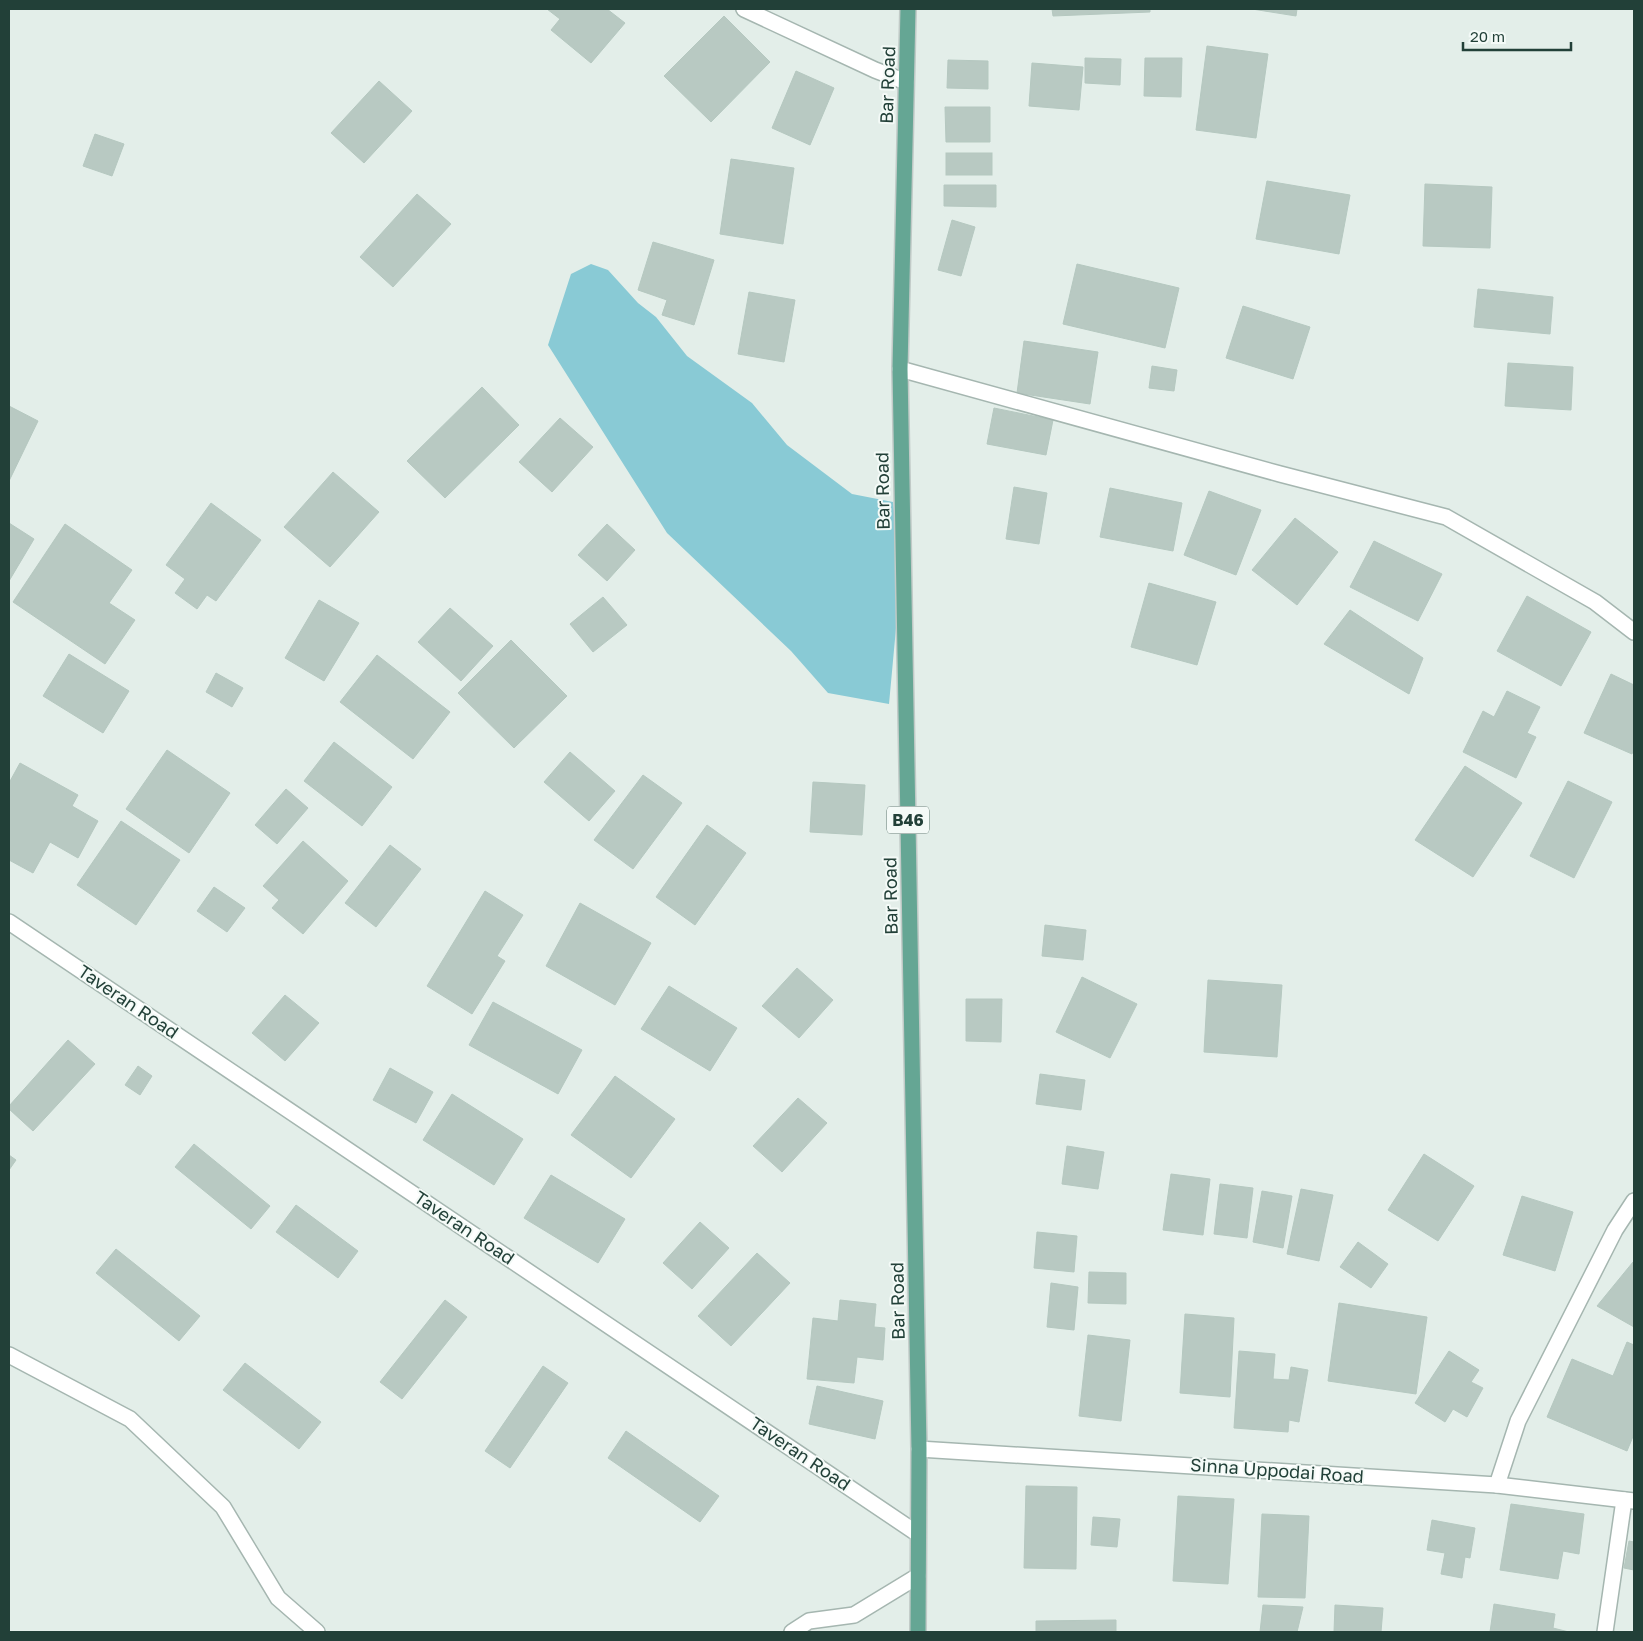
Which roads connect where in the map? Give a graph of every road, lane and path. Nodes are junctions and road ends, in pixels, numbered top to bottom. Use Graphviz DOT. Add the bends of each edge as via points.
graph roads {
  1 [pos="744,9"];
  2 [pos="908,9"];
  3 [pos="906,82"];
  4 [pos="900,369"];
  5 [pos="1634,632"];
  6 [pos="9,922"];
  7 [pos="1634,1201"];
  8 [pos="9,1356"];
  9 [pos="919,1449"];
  10 [pos="1497,1485"];
  11 [pos="1629,1501"];
  12 [pos="918,1534"];
  13 [pos="918,1576"];
  14 [pos="317,1632"];
  15 [pos="792,1632"];
  16 [pos="918,1632"];
  17 [pos="1605,1632"];
  1 -- 3 [label="street"];
  2 -- 3 [label="main road, Bar Road / B46"];
  3 -- 4 [label="main road, Bar Road / B46"];
  4 -- 5 [label="street" via="1446,517 1595,602"];
  4 -- 9 [label="main road, Bar Road / B46"];
  6 -- 12 [label="street, Taveran Road"];
  7 -- 10 [label="street" via="1615,1230 1518,1421"];
  8 -- 14 [label="street" via="130,1419 222,1507 278,1598"];
  9 -- 10 [label="street, Sinna Uppodai Road"];
  9 -- 12 [label="main road, Bar Road / B46"];
  10 -- 11 [label="street, Sinna Uppodai Road"];
  11 -- 17 [label="street"];
  12 -- 13 [label="main road, Bar Road / B46"];
  13 -- 15 [label="street" via="854,1615 808,1621"];
  13 -- 16 [label="main road, Bar Road / B46"];
}
